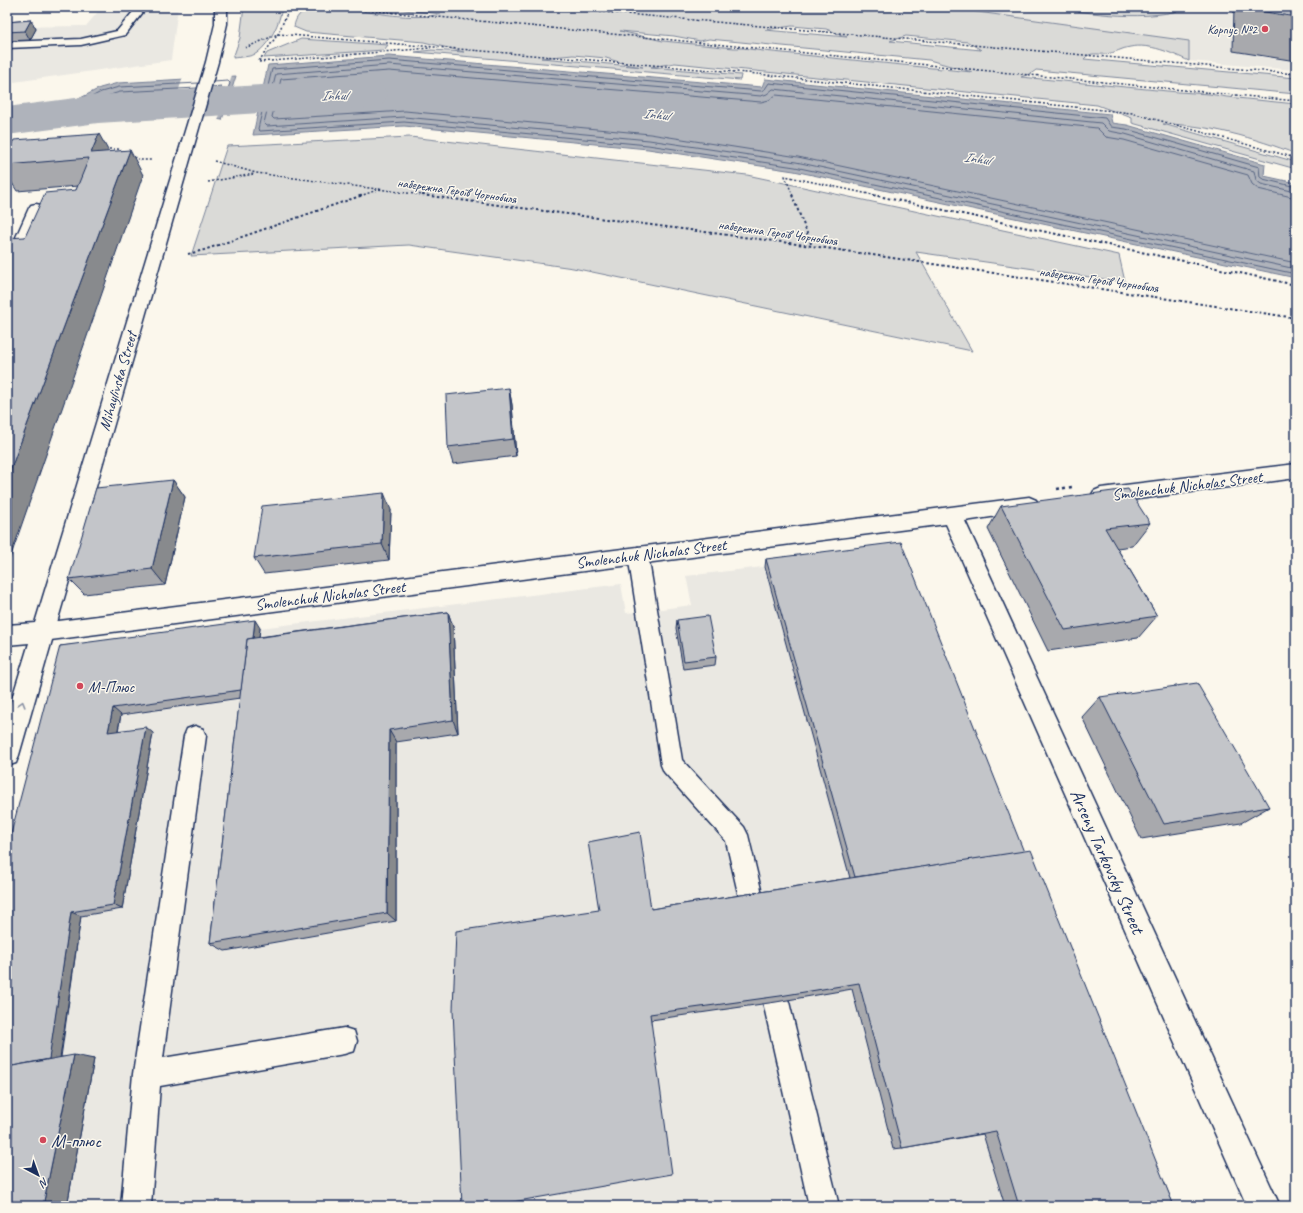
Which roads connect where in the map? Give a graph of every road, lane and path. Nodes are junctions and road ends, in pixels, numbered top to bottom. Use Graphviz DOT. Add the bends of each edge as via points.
graph roads {
  1 [pos="142,7"];
  2 [pos="221,7"];
  3 [pos="290,7"];
  4 [pos="336,7"];
  5 [pos="548,7"];
  6 [pos="278,34"];
  7 [pos="7,45"];
  8 [pos="439,47"];
  9 [pos="243,49"];
  10 [pos="1296,74"];
  11 [pos="1296,101"];
  12 [pos="102,149"];
  13 [pos="1296,158"];
  14 [pos="209,159"];
  15 [pos="140,160"];
  16 [pos="256,173"];
  17 [pos="206,182"];
  18 [pos="380,188"];
  19 [pos="36,208"];
  20 [pos="812,246"];
  21 [pos="7,253"];
  22 [pos="187,254"];
  23 [pos="1296,285"];
  24 [pos="1296,318"];
  25 [pos="1296,471"];
  26 [pos="1085,498"];
  27 [pos="1046,503"];
  28 [pos="952,515"];
  29 [pos="638,555"];
  30 [pos="43,632"];
  31 [pos="7,635"];
  32 [pos="195,736"];
  33 [pos="7,755"];
  34 [pos="752,902"];
  35 [pos="776,1002"];
  36 [pos="344,1042"];
  37 [pos="147,1074"];
  38 [pos="136,1206"];
  39 [pos="824,1206"];
  40 [pos="1264,1206"];
  1 -- 7 [label="lane" via="121,33 81,42"];
  2 -- 30 [label="street, Mihaylivska Street" via="221,24 212,62"];
  3 -- 6 [label="path"];
  4 -- 11 [label="path"];
  5 -- 10 [label="path"];
  6 -- 8 [label="path"];
  6 -- 8 [label="path" via="258,62"];
  6 -- 9 [label="path"];
  8 -- 13 [label="path" via="748,73 1132,114"];
  12 -- 15 [label="path" via="118,149"];
  14 -- 16 [label="path"];
  16 -- 17 [label="path"];
  16 -- 18 [label="path, набережна Героїв Чорнобиля"];
  18 -- 20 [label="path, набережна Героїв Чорнобиля"];
  18 -- 22 [label="path"];
  19 -- 21 [label="lane" via="18,249"];
  20 -- 23 [label="path" via="785,176"];
  20 -- 24 [label="path, набережна Героїв Чорнобиля"];
  25 -- 26 [label="street, Smolenchuk Nicholas Street"];
  27 -- 28 [label="street, Smolenchuk Nicholas Street"];
  28 -- 29 [label="street, Smolenchuk Nicholas Street"];
  28 -- 40 [label="street, Arseny Tarkovsky Street"];
  29 -- 30 [label="street, Smolenchuk Nicholas Street"];
  29 -- 34 [label="lane" via="672,765 736,835"];
  30 -- 31 [label="street, Smolenchuk Nicholas Street"];
  33 -- 30 [label="street, Mihaylivska Street, one-way"];
  32 -- 37 [label="lane"];
  35 -- 39 [label="lane"];
  36 -- 37 [label="lane"];
  37 -- 38 [label="lane"];
}
